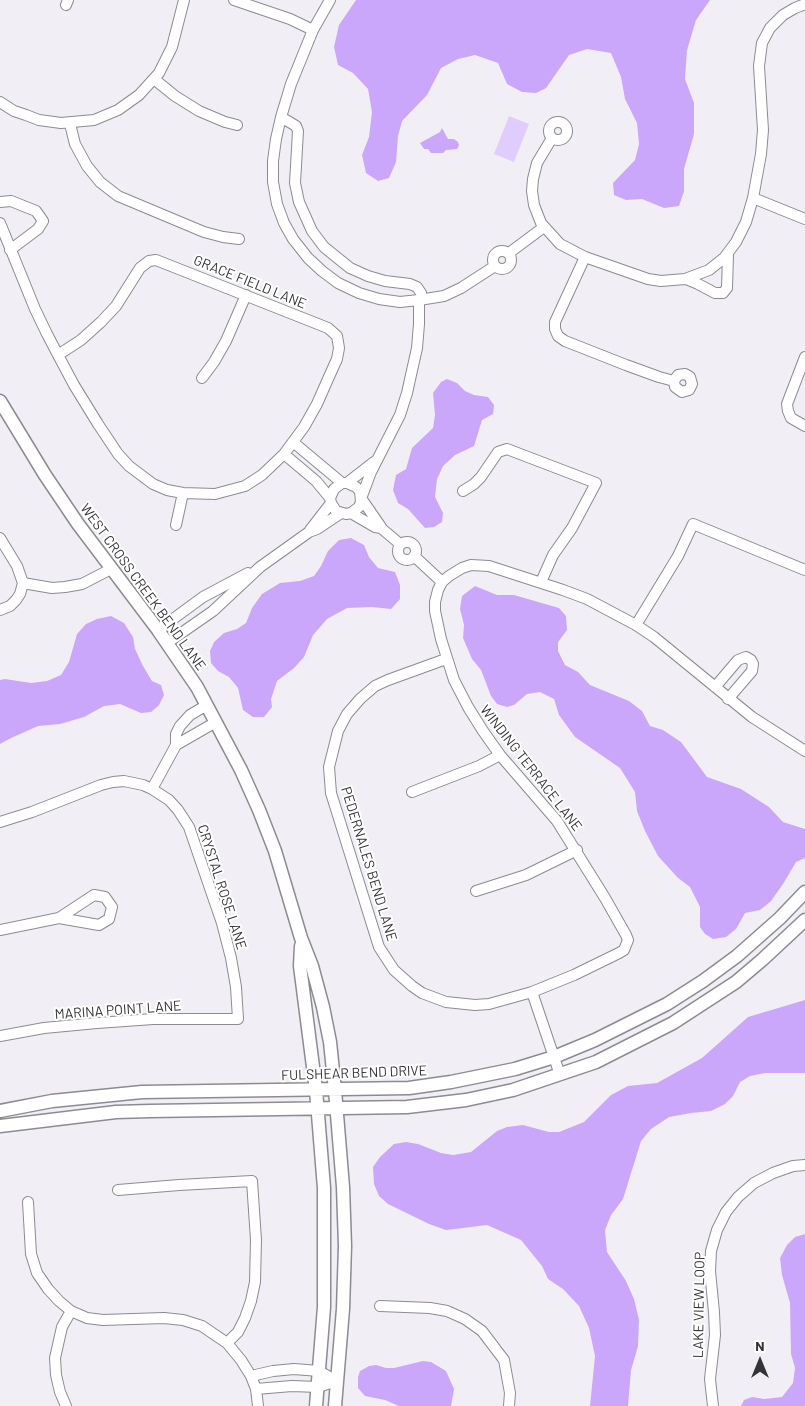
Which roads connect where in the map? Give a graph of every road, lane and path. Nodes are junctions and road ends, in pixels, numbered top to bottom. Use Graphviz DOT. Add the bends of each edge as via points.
graph roads {
  1 [pos="184,0"];
  2 [pos="234,0"];
  3 [pos="330,0"];
  4 [pos="805,4"];
  5 [pos="314,30"];
  6 [pos="154,79"];
  7 [pos="0,102"];
  8 [pos="280,117"];
  9 [pos="70,124"];
  10 [pos="236,125"];
  11 [pos="552,138"];
  12 [pos="753,198"];
  13 [pos="0,202"];
  14 [pos="805,219"];
  15 [pos="0,223"];
  16 [pos="544,227"];
  17 [pos="239,239"];
  18 [pos="10,250"];
  19 [pos="728,254"];
  20 [pos="585,257"];
  21 [pos="685,279"];
  22 [pos="246,295"];
  23 [pos="419,300"];
  24 [pos="555,328"];
  25 [pos="543,329"];
  26 [pos="58,355"];
  27 [pos="805,358"];
  28 [pos="202,378"];
  29 [pos="674,381"];
  30 [pos="0,401"];
  31 [pos="805,426"];
  32 [pos="293,442"];
  33 [pos="284,454"];
  34 [pos="377,460"];
  35 [pos="344,483"];
  36 [pos="463,491"];
  37 [pos="182,494"];
  38 [pos="361,497"];
  39 [pos="330,500"];
  40 [pos="346,513"];
  41 [pos="176,525"];
  42 [pos="381,528"];
  43 [pos="309,532"];
  44 [pos="0,538"];
  45 [pos="260,567"];
  46 [pos="111,569"];
  47 [pos="805,570"];
  48 [pos="442,582"];
  49 [pos="541,582"];
  50 [pos="23,583"];
  51 [pos="0,610"];
  52 [pos="636,625"];
  53 [pos="158,630"];
  54 [pos="167,643"];
  55 [pos="446,658"];
  56 [pos="714,687"];
  57 [pos="728,699"];
  58 [pos="207,705"];
  59 [pos="216,722"];
  60 [pos="176,745"];
  61 [pos="805,751"];
  62 [pos="500,754"];
  63 [pos="152,789"];
  64 [pos="412,792"];
  65 [pos="0,822"];
  66 [pos="577,850"];
  67 [pos="476,891"];
  68 [pos="805,892"];
  69 [pos="59,918"];
  70 [pos="780,918"];
  71 [pos="805,920"];
  72 [pos="0,930"];
  73 [pos="793,932"];
  74 [pos="626,935"];
  75 [pos="301,938"];
  76 [pos="532,992"];
  77 [pos="238,1019"];
  78 [pos="0,1036"];
  79 [pos="554,1057"];
  80 [pos="560,1075"];
  81 [pos="316,1090"];
  82 [pos="335,1090"];
  83 [pos="114,1094"];
  84 [pos="318,1108"];
  85 [pos="337,1108"];
  86 [pos="0,1110"];
  87 [pos="116,1112"];
  88 [pos="0,1126"];
  89 [pos="805,1165"];
  90 [pos="118,1190"];
  91 [pos="28,1202"];
  92 [pos="380,1306"];
  93 [pos="72,1311"];
  94 [pos="227,1343"];
  95 [pos="319,1371"];
  96 [pos="251,1376"];
  97 [pos="337,1381"];
  98 [pos="318,1387"];
  99 [pos="256,1389"];
  100 [pos="66,1406"];
  101 [pos="258,1406"];
  102 [pos="316,1406"];
  103 [pos="335,1406"];
  104 [pos="510,1406"];
  105 [pos="713,1406"];
  1 -- 6 [label="street" via="172,48"];
  2 -- 5 [label="street"];
  3 -- 5 [label="street"];
  4 -- 12 [label="street" via="778,19 767,32 761,48 758,66 763,130"];
  5 -- 8 [label="street"];
  6 -- 9 [label="street" via="139,96 118,110 94,120"];
  6 -- 10 [label="street" via="199,111"];
  7 -- 9 [label="street" via="39,120"];
  8 -- 23 [label="street" via="296,126 298,131 295,184 312,231 324,248 350,268 368,276 417,287 422,298"];
  8 -- 23 [label="street" via="273,182 277,204 293,239 322,272 359,294 400,302"];
  9 -- 17 [label="street" via="75,144 87,166 118,196 204,232"];
  11 -- 16 [label="street" via="537,163 532,185 534,205"];
  12 -- 14 [label="street"];
  12 -- 19 [label="street" via="743,229"];
  13 -- 18 [label="street" via="11,201 36,211 42,221 38,229"];
  15 -- 18 [label="street"];
  16 -- 20 [label="street" via="564,247"];
  16 -- 23 [label="street" via="509,254 508,267 501,269 495,266 444,296"];
  18 -- 26 [label="street"];
  19 -- 21 [label="street" via="709,270"];
  19 -- 21 [label="street" via="727,288 724,292 717,294"];
  20 -- 21 [label="street" via="648,279"];
  20 -- 24 [label="street" via="556,319"];
  22 -- 26 [label="street, GRACE FIELD LANE" via="161,261 149,261 140,268 102,322"];
  22 -- 28 [label="street" via="226,341"];
  22 -- 32 [label="street, GRACE FIELD LANE" via="328,328 337,336 337,359 317,404"];
  23 -- 34 [label="street" via="420,324 413,371 400,415"];
  24 -- 25 [label="street"];
  24 -- 29 [label="street" via="565,341"];
  26 -- 37 [label="street" via="118,454 153,484"];
  27 -- 31 [label="street" via="787,402 788,414"];
  30 -- 46 [label="main road, WEST CROSS CREEK BEND LANE" via="45,475"];
  32 -- 33 [label="street"];
  32 -- 35 [label="street"];
  33 -- 37 [label="street" via="262,476 245,486 215,494"];
  33 -- 39 [label="street" via="316,481"];
  34 -- 35 [label="street"];
  34 -- 38 [label="street"];
  35 -- 38 [label="street" via="356,487"];
  35 -- 39 [label="street" via="334,489"];
  36 -- 49 [label="street" via="481,477 498,452 507,449 596,483"];
  37 -- 41 [label="street"];
  38 -- 40 [label="street" via="360,507"];
  38 -- 42 [label="street"];
  39 -- 40 [label="street" via="336,511"];
  39 -- 43 [label="street"];
  40 -- 42 [label="street"];
  40 -- 43 [label="street"];
  42 -- 48 [label="street" via="400,544 406,541 414,544 417,549 414,556"];
  43 -- 45 [label="street"];
  44 -- 50 [label="street"];
  45 -- 53 [label="street" via="203,597"];
  45 -- 54 [label="street" via="213,611"];
  46 -- 50 [label="street" via="82,584 65,588"];
  46 -- 53 [label="main road, WEST CROSS CREEK BEND LANE"];
  47 -- 52 [label="street" via="693,524 678,556"];
  48 -- 49 [label="street" via="462,568 479,565"];
  48 -- 55 [label="street, WINDING TERRACE LANE" via="435,611"];
  49 -- 52 [label="street" via="587,599"];
  50 -- 51 [label="street" via="16,600"];
  52 -- 56 [label="street"];
  53 -- 54 [label="main road, WEST CROSS CREEK BEND LANE"];
  54 -- 58 [label="main road, WEST CROSS CREEK BEND LANE"];
  55 -- 62 [label="street, WINDING TERRACE LANE" via="468,707"];
  55 -- 76 [label="street, PEDERNALES BEND LANE" via="375,686 347,714 338,731 329,767 331,793 379,947 402,978 434,997 459,1004 489,1004"];
  56 -- 57 [label="street"];
  56 -- 57 [label="street" via="738,660 746,657 751,660 752,671"];
  57 -- 61 [label="street"];
  58 -- 59 [label="main road, WEST CROSS CREEK BEND LANE"];
  58 -- 60 [label="street" via="184,720 176,734"];
  59 -- 60 [label="street"];
  59 -- 75 [label="main road, WEST CROSS CREEK BEND LANE" via="259,810"];
  60 -- 63 [label="street"];
  62 -- 64 [label="street" via="480,766"];
  62 -- 66 [label="street, WINDING TERRACE LANE" via="557,821"];
  63 -- 65 [label="street, CRYSTAL ROSE LANE" via="134,783 113,782"];
  63 -- 77 [label="street, CRYSTAL ROSE LANE" via="178,810 196,845 229,950"];
  66 -- 67 [label="street" via="526,875"];
  66 -- 74 [label="street, WINDING TERRACE LANE"];
  68 -- 70 [label="main road, FULSHEAR BEND DRIVE"];
  69 -- 69 [label="street" via="99,925 110,919 112,907 105,897 94,895"];
  69 -- 72 [label="street"];
  70 -- 73 [label="main road"];
  70 -- 79 [label="main road, FULSHEAR BEND DRIVE" via="720,970 668,1004"];
  71 -- 73 [label="main road"];
  73 -- 80 [label="main road" via="736,982 673,1023 621,1051"];
  74 -- 76 [label="street, PEDERNALES BEND LANE" via="626,946 619,953"];
  75 -- 81 [label="main road, WEST CROSS CREEK BEND LANE" via="300,966"];
  75 -- 82 [label="main road, WEST CROSS CREEK BEND LANE" via="323,1007"];
  76 -- 79 [label="street"];
  77 -- 78 [label="street, MARINA POINT LANE" via="97,1023"];
  79 -- 80 [label="street"];
  79 -- 82 [label="main road, FULSHEAR BEND DRIVE" via="443,1084"];
  80 -- 85 [label="main road" via="513,1090 448,1103"];
  81 -- 82 [label="main road, FULSHEAR BEND DRIVE"];
  81 -- 83 [label="main road, FULSHEAR BEND DRIVE"];
  81 -- 84 [label="main road, WEST CROSS CREEK BEND LANE"];
  82 -- 85 [label="main road, WEST CROSS CREEK BEND LANE"];
  83 -- 86 [label="main road, FULSHEAR BEND DRIVE"];
  83 -- 87 [label="main road"];
  84 -- 85 [label="main road"];
  84 -- 87 [label="main road"];
  84 -- 95 [label="main road, WEST CROSS CREEK BEND LANE" via="325,1248"];
  85 -- 97 [label="main road, WEST CROSS CREEK BEND LANE" via="344,1246"];
  87 -- 88 [label="main road"];
  89 -- 105 [label="street, LAKE VIEW LOOP" via="773,1173 754,1183 738,1196 716,1230 710,1271 714,1312 710,1379"];
  90 -- 94 [label="street" via="252,1181 256,1240 252,1301 238,1332"];
  91 -- 93 [label="street" via="31,1254 37,1273 59,1302"];
  92 -- 104 [label="street" via="447,1311 482,1331 504,1360"];
  93 -- 94 [label="street" via="86,1318 103,1320 183,1320 202,1326"];
  93 -- 100 [label="street" via="62,1327 55,1358 56,1375"];
  94 -- 96 [label="street"];
  95 -- 96 [label="street" via="272,1371"];
  95 -- 97 [label="street"];
  95 -- 98 [label="main road, WEST CROSS CREEK BEND LANE"];
  96 -- 99 [label="street"];
  97 -- 98 [label="street"];
  97 -- 103 [label="main road, WEST CROSS CREEK BEND LANE"];
  98 -- 99 [label="street"];
  98 -- 102 [label="main road, WEST CROSS CREEK BEND LANE"];
  99 -- 101 [label="street"];
}
